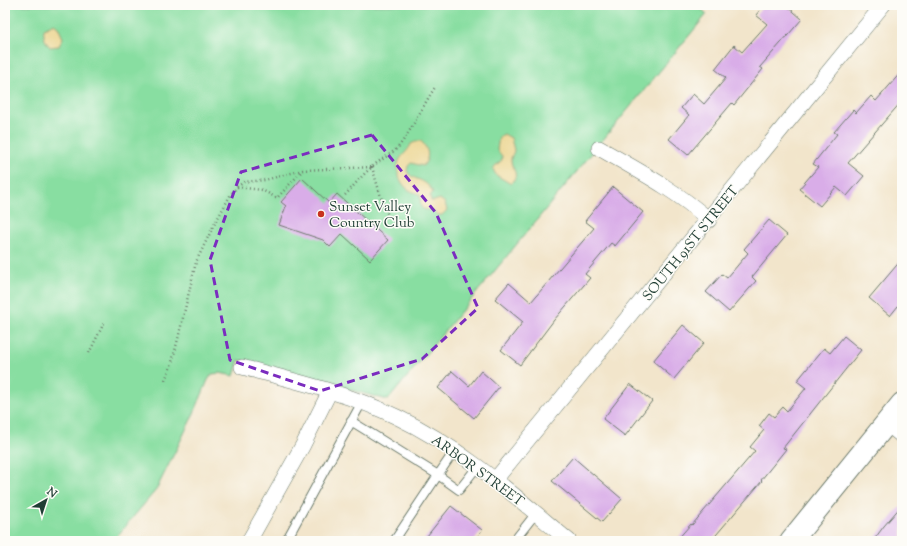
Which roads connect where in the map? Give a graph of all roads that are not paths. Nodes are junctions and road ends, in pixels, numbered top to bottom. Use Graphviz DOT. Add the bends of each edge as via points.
graph roads {
  1 [pos="884,5"];
  2 [pos="599,148"];
  3 [pos="709,220"];
  4 [pos="242,367"];
  5 [pos="330,391"];
  6 [pos="362,402"];
  7 [pos="902,404"];
  8 [pos="351,421"];
  9 [pos="894,430"];
  10 [pos="455,450"];
  11 [pos="477,467"];
  12 [pos="438,475"];
  13 [pos="495,480"];
  14 [pos="536,513"];
  15 [pos="565,540"];
  16 [pos="249,541"];
  17 [pos="286,541"];
  18 [pos="394,541"];
  19 [pos="514,541"];
  20 [pos="791,541"];
  1 -- 3 [label="street, SOUTH 91ST STREET"];
  2 -- 3 [label="street" via="659,182"];
  3 -- 13 [label="street, SOUTH 91ST STREET"];
  4 -- 5 [label="street, ARBOR STREET"];
  5 -- 6 [label="street, ARBOR STREET"];
  5 -- 16 [label="street"];
  6 -- 8 [label="lane"];
  6 -- 10 [label="street, ARBOR STREET" via="428,433"];
  7 -- 9 [label="main road"];
  8 -- 12 [label="lane"];
  8 -- 17 [label="lane"];
  9 -- 20 [label="main road"];
  10 -- 11 [label="street, ARBOR STREET"];
  10 -- 12 [label="lane"];
  11 -- 12 [label="lane" via="459,490"];
  11 -- 13 [label="street, ARBOR STREET"];
  12 -- 18 [label="lane"];
  13 -- 14 [label="street, ARBOR STREET"];
  14 -- 15 [label="street, ARBOR STREET"];
  14 -- 19 [label="lane"];
}
